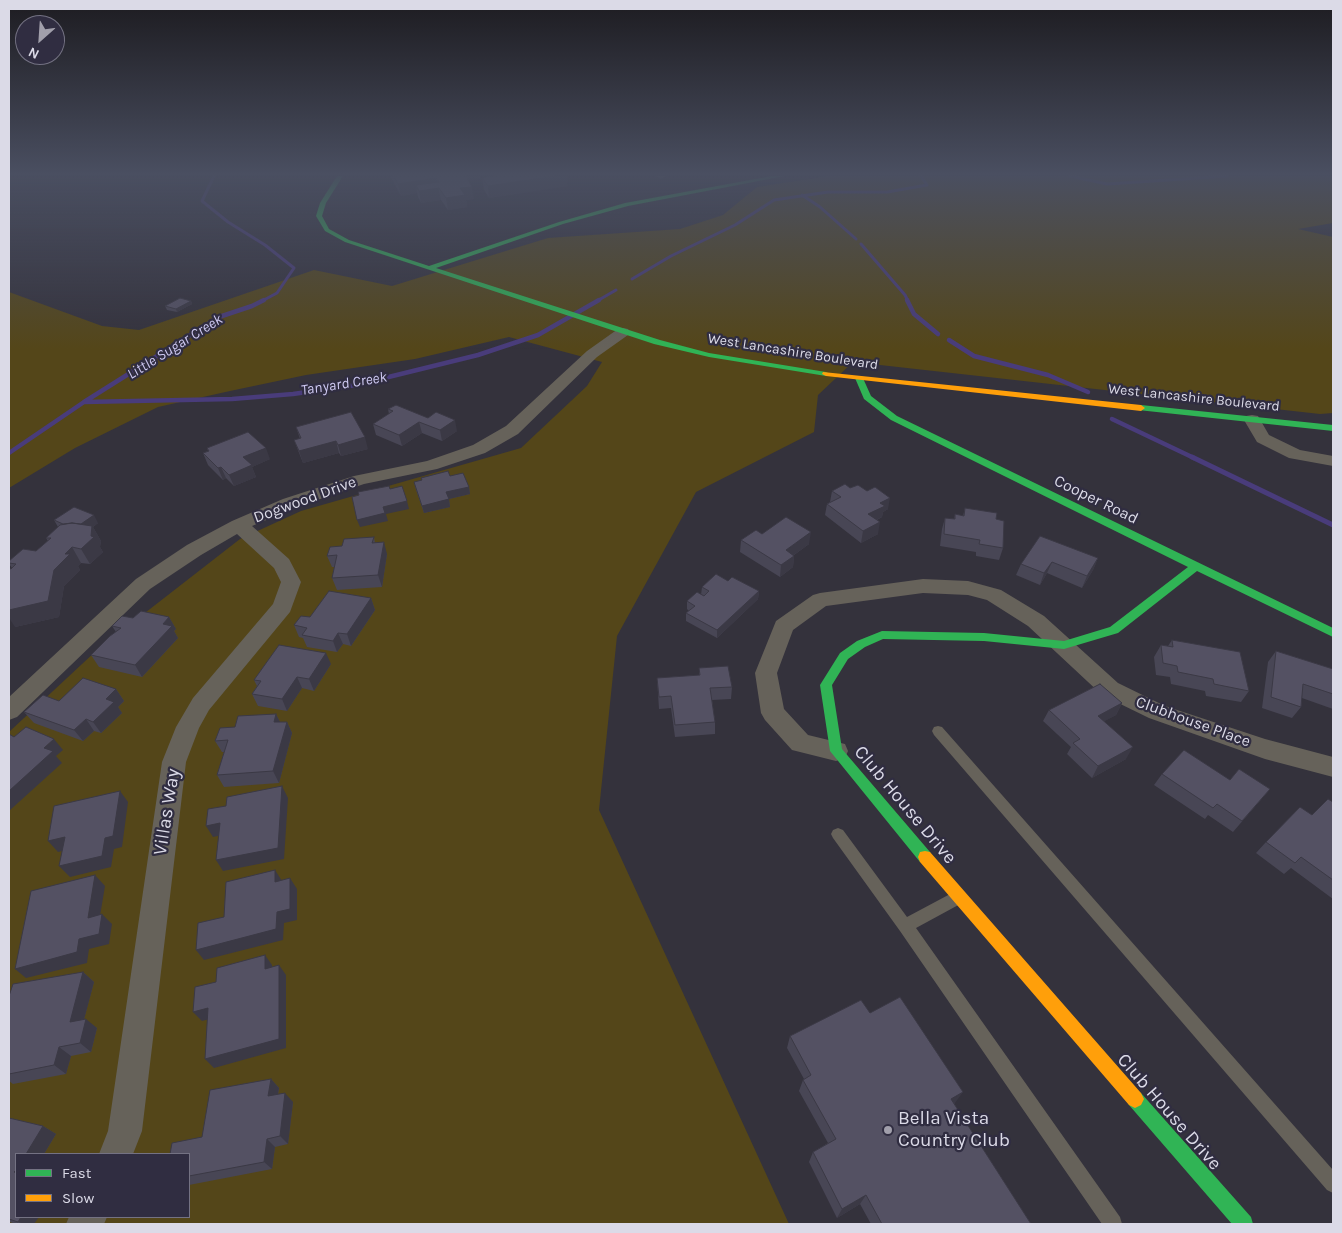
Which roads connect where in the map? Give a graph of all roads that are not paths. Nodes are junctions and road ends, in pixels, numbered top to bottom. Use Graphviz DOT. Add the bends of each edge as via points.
graph roads {
  1 [pos="333,234"];
  2 [pos="530,234"];
  3 [pos="430,268"];
  4 [pos="616,330"];
  5 [pos="859,378"];
  6 [pos="1252,420"];
  7 [pos="1333,428"];
  8 [pos="1333,461"];
  9 [pos="238,525"];
  10 [pos="1196,566"];
  11 [pos="1333,633"];
  12 [pos="1064,645"];
  13 [pos="9,711"];
  14 [pos="938,731"];
  15 [pos="836,752"];
  16 [pos="1333,767"];
  17 [pos="838,834"];
  18 [pos="959,897"];
  19 [pos="905,926"];
  20 [pos="116,1153"];
  21 [pos="1333,1184"];
  22 [pos="1113,1224"];
  23 [pos="1244,1224"];
  1 -- 3 [label="street, West Lancashire Boulevard" via="347,242"];
  2 -- 3 [label="street"];
  3 -- 4 [label="street, West Lancashire Boulevard"];
  4 -- 5 [label="street, West Lancashire Boulevard" via="709,354"];
  4 -- 9 [label="street, Dogwood Drive" via="512,430 479,450 352,483 290,503"];
  5 -- 6 [label="street, West Lancashire Boulevard"];
  5 -- 10 [label="street, Cooper Road" via="867,398 894,418"];
  6 -- 7 [label="street, West Lancashire Boulevard"];
  6 -- 8 [label="street" via="1263,438 1295,454"];
  9 -- 13 [label="street, Dogwood Drive" via="143,584"];
  9 -- 20 [label="street, Villas Way" via="282,564 291,582 283,607 201,704 174,762 125,1131"];
  10 -- 11 [label="street, Cooper Road"];
  10 -- 12 [label="street, Club House Drive" via="1114,630"];
  12 -- 15 [label="street, Club House Drive" via="984,637 882,635 861,644 844,656 826,685"];
  12 -- 15 [label="street, Clubhouse Place" via="1036,621 994,595 968,588 923,586 820,600 784,626 766,673 773,713 801,743"];
  12 -- 16 [label="street, Clubhouse Place" via="1110,689 1157,712 1265,749"];
  14 -- 21 [label="lane"];
  15 -- 18 [label="street, Club House Drive"];
  17 -- 19 [label="lane"];
  18 -- 19 [label="lane"];
  18 -- 23 [label="street, Club House Drive"];
  19 -- 22 [label="lane"];
}
